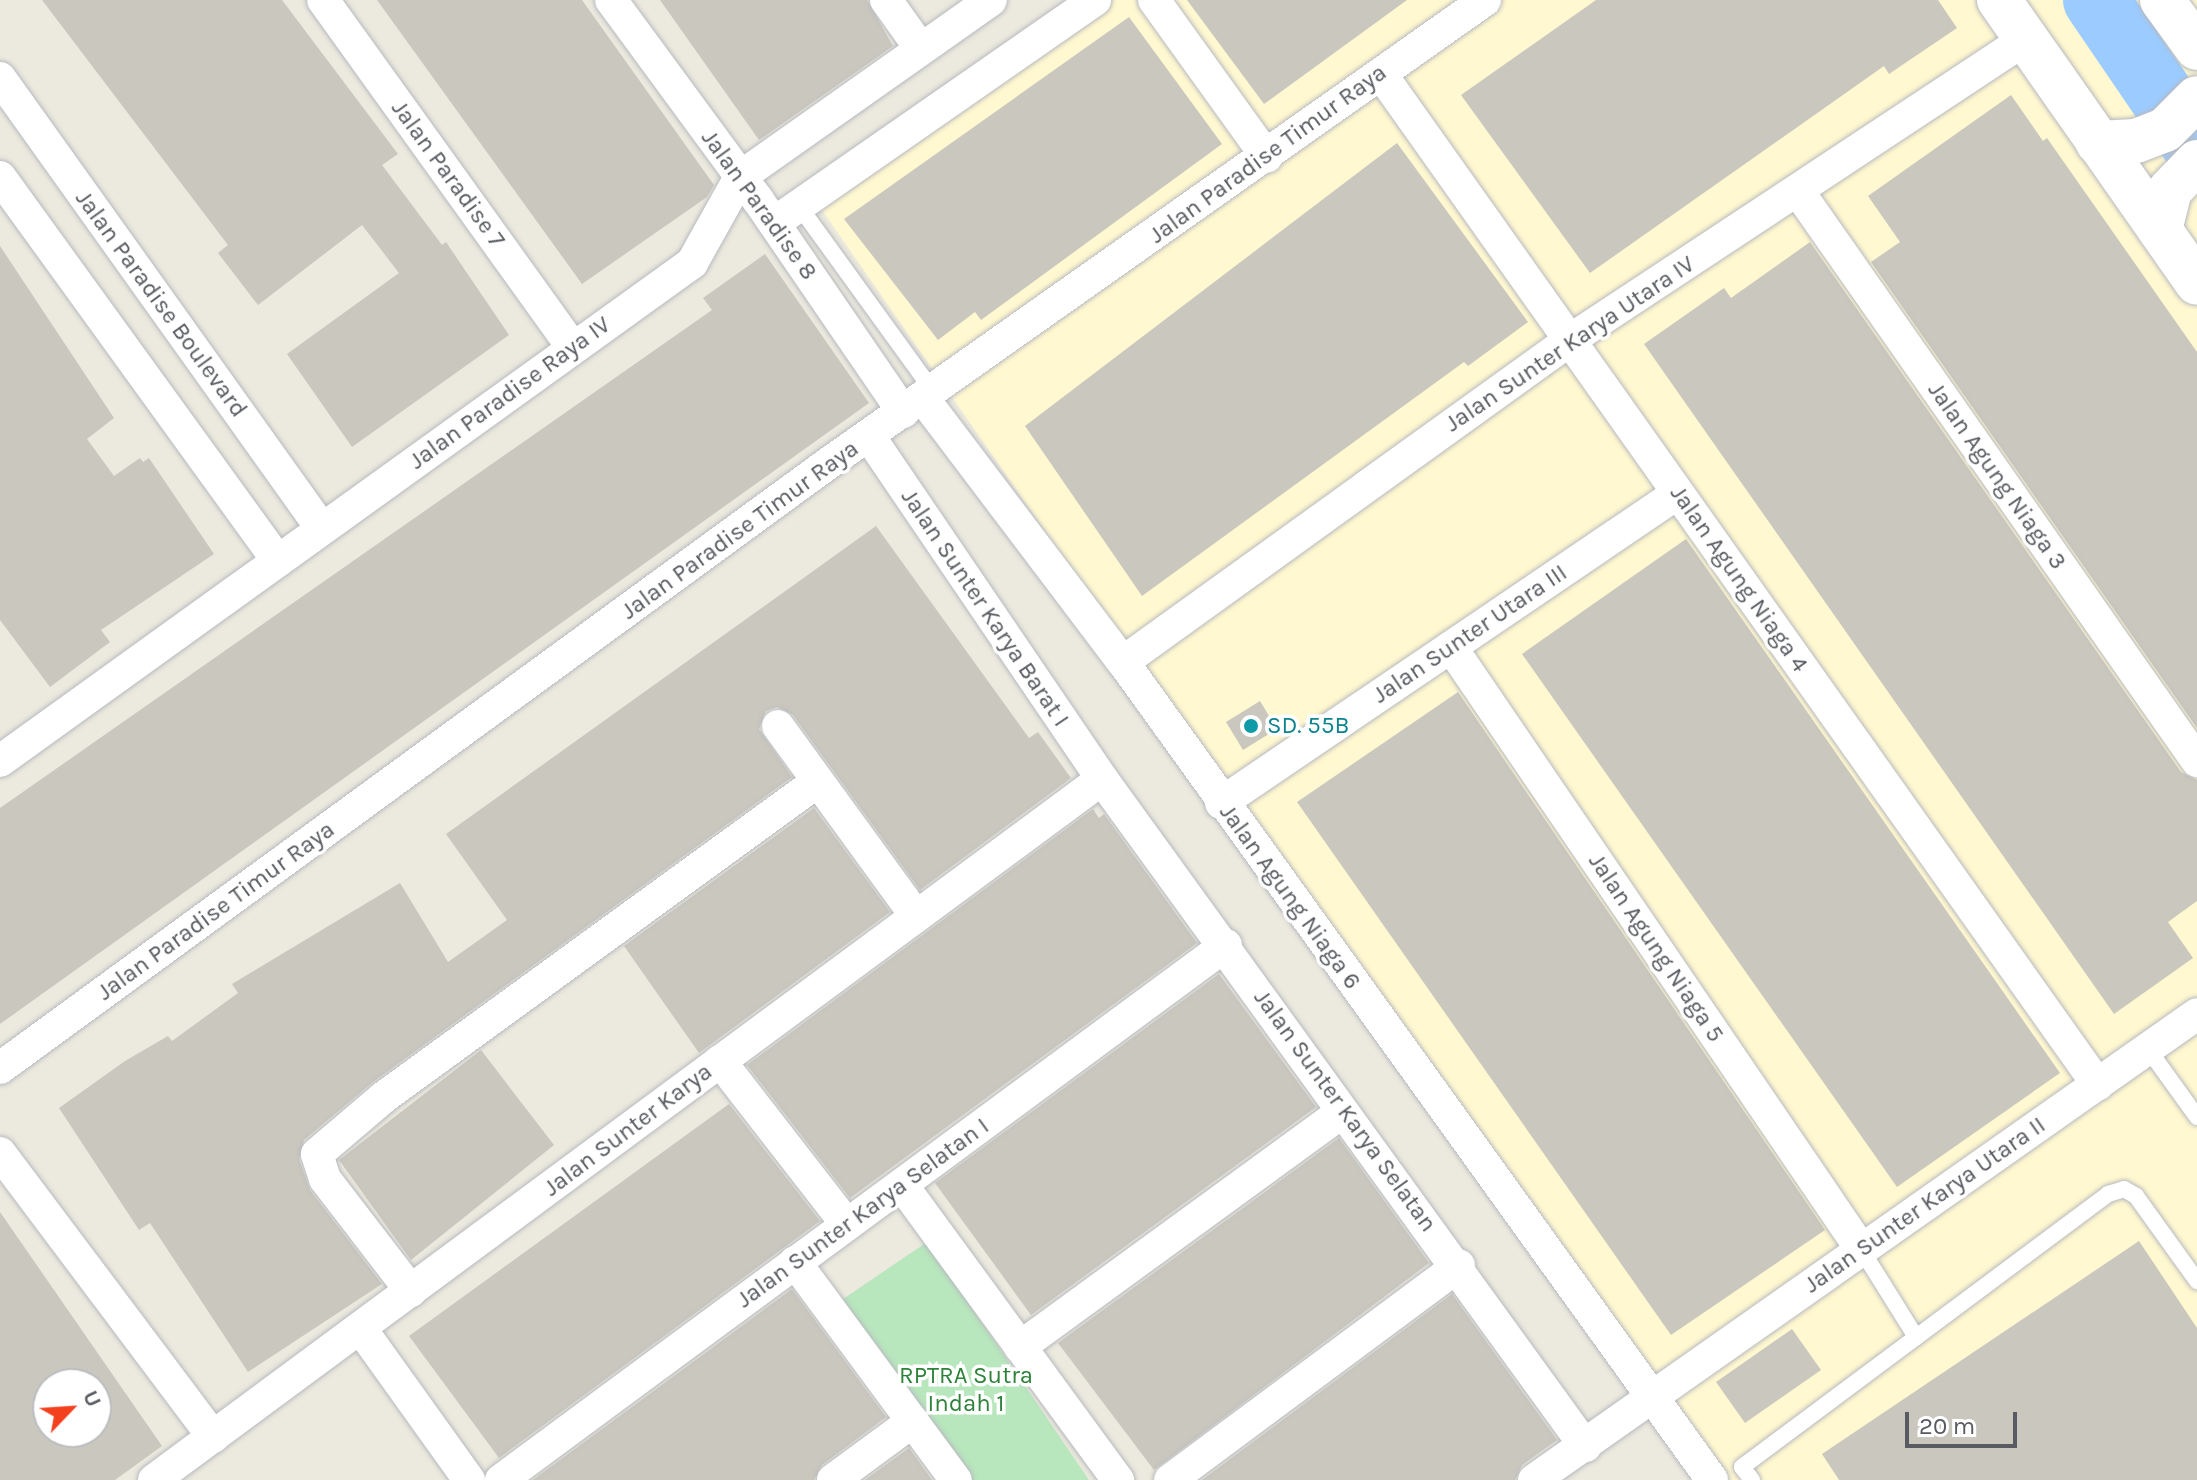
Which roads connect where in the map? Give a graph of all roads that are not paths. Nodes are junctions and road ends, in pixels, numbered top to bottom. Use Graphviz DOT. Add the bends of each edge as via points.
graph roads {
  1 [pos="323,0"];
  2 [pos="611,0"];
  3 [pos="886,0"];
  4 [pos="991,0"];
  5 [pos="1095,0"];
  6 [pos="1154,0"];
  7 [pos="1485,0"];
  8 [pos="1999,0"];
  9 [pos="2162,0"];
  10 [pos="2026,39"];
  11 [pos="2197,48"];
  12 [pos="921,49"];
  13 [pos="1381,74"];
  14 [pos="0,78"];
  15 [pos="2197,98"];
  16 [pos="2098,143"];
  17 [pos="1267,157"];
  18 [pos="2190,167"];
  19 [pos="0,177"];
  20 [pos="740,177"];
  21 [pos="1798,191"];
  22 [pos="786,214"];
  23 [pos="2160,230"];
  24 [pos="2197,283"];
  25 [pos="1570,340"];
  26 [pos="573,348"];
  27 [pos="920,400"];
  28 [pos="869,436"];
  29 [pos="1678,493"];
  30 [pos="322,529"];
  31 [pos="278,561"];
  32 [pos="1451,647"];
  33 [pos="1123,662"];
  34 [pos="778,726"];
  35 [pos="6,745"];
  36 [pos="2197,761"];
  37 [pos="1102,779"];
  38 [pos="817,782"];
  39 [pos="1221,803"];
  40 [pos="916,916"];
  41 [pos="1226,945"];
  42 [pos="2197,1014"];
  43 [pos="2148,1049"];
  44 [pos="720,1061"];
  45 [pos="0,1068"];
  46 [pos="2098,1085"];
  47 [pos="1342,1112"];
  48 [pos="2197,1117"];
  49 [pos="0,1153"];
  50 [pos="902,1185"];
  51 [pos="847,1225"];
  52 [pos="1861,1249"];
  53 [pos="795,1262"];
  54 [pos="1459,1265"];
  55 [pos="2197,1281"];
  56 [pos="411,1291"];
  57 [pos="361,1329"];
  58 [pos="1916,1337"];
  59 [pos="1020,1347"];
  60 [pos="1653,1398"];
  61 [pos="913,1421"];
  62 [pos="213,1437"];
  63 [pos="1585,1446"];
  64 [pos="193,1469"];
  65 [pos="154,1480"];
  66 [pos="469,1480"];
  67 [pos="501,1480"];
  68 [pos="833,1480"];
  69 [pos="956,1480"];
  70 [pos="1118,1480"];
  71 [pos="1170,1480"];
  72 [pos="1534,1480"];
  73 [pos="1712,1480"];
  74 [pos="1752,1480"];
  1 -- 26 [label="street, Jalan Paradise 7"];
  2 -- 20 [label="street, Jalan Paradise 8"];
  3 -- 12 [label="street"];
  4 -- 12 [label="street, Jalan Paradise Raya IV"];
  5 -- 22 [label="street"];
  6 -- 17 [label="street"];
  7 -- 13 [label="street, Jalan Paradise Timur Raya"];
  8 -- 10 [label="main road"];
  9 -- 11 [label="main road"];
  10 -- 16 [label="main road"];
  10 -- 21 [label="street, Jalan Sunter Karya Utara IV"];
  12 -- 20 [label="street, Jalan Paradise Raya IV"];
  13 -- 17 [label="street, Jalan Paradise Timur Raya"];
  13 -- 25 [label="street, Jalan Agung Niaga 4"];
  14 -- 30 [label="street, Jalan Paradise Boulevard"];
  15 -- 16 [label="main road" via="2180,119 2144,139"];
  16 -- 23 [label="main road"];
  17 -- 27 [label="street, Jalan Paradise Timur Raya"];
  18 -- 23 [label="main road" via="2170,190"];
  19 -- 31 [label="street"];
  20 -- 22 [label="street, Jalan Paradise 8"];
  20 -- 26 [label="street, Jalan Paradise Raya IV" via="692,263"];
  21 -- 25 [label="street, Jalan Sunter Karya Utara IV"];
  21 -- 36 [label="street, Jalan Agung Niaga 3"];
  22 -- 27 [label="street, Jalan Paradise 8"];
  23 -- 24 [label="main road"];
  25 -- 29 [label="street, Jalan Agung Niaga 4"];
  25 -- 33 [label="street, Jalan Sunter Karya Utara IV"];
  26 -- 30 [label="street, Jalan Paradise Raya IV"];
  27 -- 28 [label="street, Jalan Paradise Timur Raya"];
  27 -- 33 [label="street, Jalan Agung Niaga 6"];
  28 -- 37 [label="street, Jalan Sunter Karya Barat I"];
  28 -- 45 [label="street, Jalan Paradise Timur Raya"];
  29 -- 32 [label="street, Jalan Sunter Utara III"];
  29 -- 46 [label="street, Jalan Agung Niaga 4"];
  30 -- 31 [label="street, Jalan Paradise Raya IV"];
  31 -- 35 [label="street, Jalan Paradise Raya IV"];
  32 -- 39 [label="street, Jalan Sunter Utara III"];
  32 -- 52 [label="street, Jalan Agung Niaga 5"];
  33 -- 39 [label="street, Jalan Agung Niaga 6"];
  34 -- 38 [label="street"];
  37 -- 40 [label="street, Jalan Sunter Karya"];
  37 -- 41 [label="street, Jalan Sunter Karya Selatan"];
  38 -- 40 [label="street"];
  38 -- 56 [label="street" via="396,1088 317,1154 325,1179"];
  39 -- 60 [label="street, Jalan Agung Niaga 6"];
  40 -- 44 [label="street, Jalan Sunter Karya"];
  41 -- 47 [label="street, Jalan Sunter Karya Selatan"];
  41 -- 50 [label="street, Jalan Sunter Karya Selatan I"];
  42 -- 43 [label="street, Jalan Sunter Karya Utara II"];
  43 -- 46 [label="street, Jalan Sunter Karya Utara II"];
  43 -- 48 [label="lane"];
  44 -- 51 [label="street"];
  44 -- 56 [label="street, Jalan Sunter Karya"];
  46 -- 52 [label="street, Jalan Sunter Karya Utara II"];
  47 -- 54 [label="street, Jalan Sunter Karya Selatan"];
  47 -- 59 [label="street"];
  49 -- 62 [label="street"];
  50 -- 51 [label="street, Jalan Sunter Karya Selatan I"];
  50 -- 59 [label="street"];
  51 -- 53 [label="street, Jalan Sunter Karya Selatan I"];
  52 -- 58 [label="lane"];
  52 -- 60 [label="street, Jalan Sunter Karya Utara II"];
  53 -- 61 [label="street"];
  53 -- 67 [label="street, Jalan Sunter Karya Selatan I"];
  54 -- 63 [label="street, Jalan Sunter Karya Selatan"];
  54 -- 71 [label="street"];
  55 -- 58 [label="lane" via="2136,1196 2124,1189 2108,1194"];
  56 -- 57 [label="street, Jalan Sunter Karya"];
  57 -- 62 [label="street, Jalan Sunter Karya"];
  57 -- 66 [label="street"];
  58 -- 74 [label="lane" via="1742,1467"];
  59 -- 70 [label="street"];
  60 -- 63 [label="street, Jalan Sunter Karya Utara II"];
  60 -- 73 [label="street"];
  61 -- 68 [label="street"];
  61 -- 69 [label="street"];
  62 -- 64 [label="street, Jalan Sunter Karya"];
  63 -- 72 [label="street, Jalan Sunter Karya Utara II"];
  64 -- 65 [label="street, Jalan Sunter Karya"];
}
